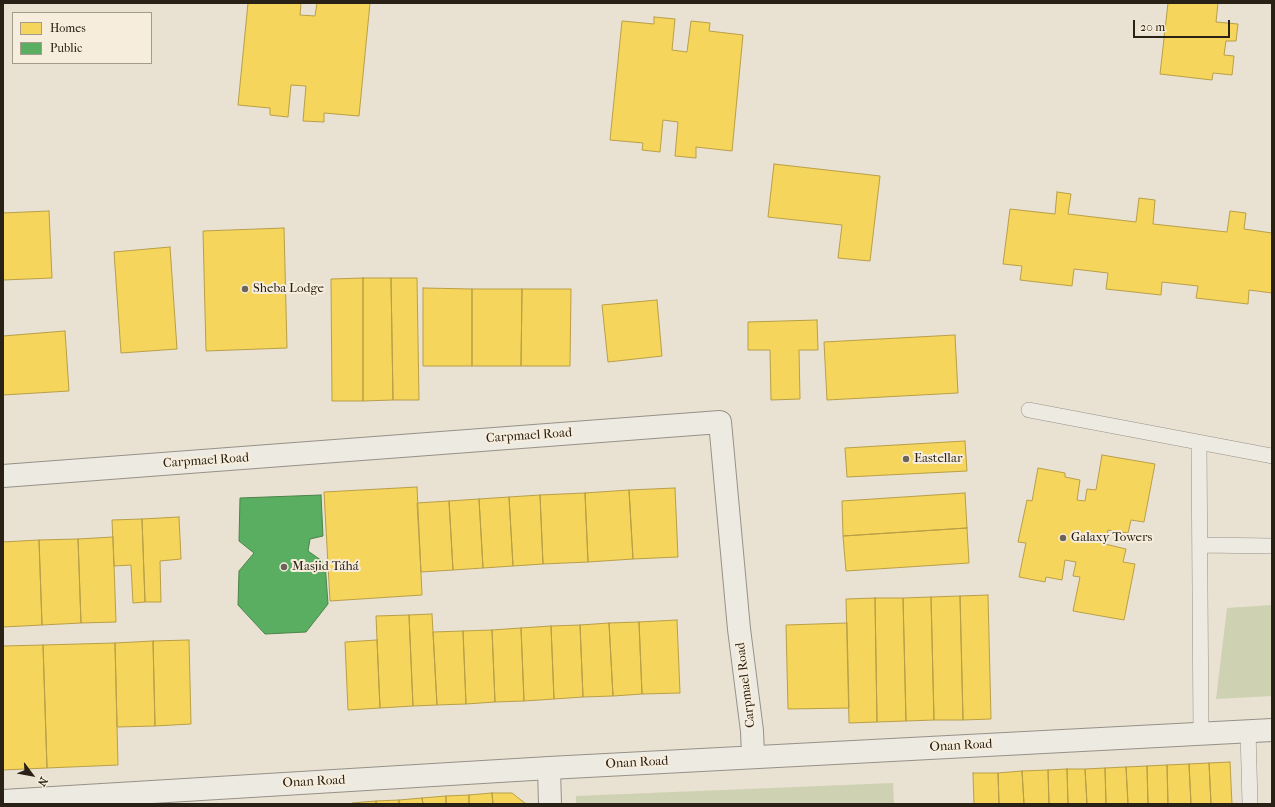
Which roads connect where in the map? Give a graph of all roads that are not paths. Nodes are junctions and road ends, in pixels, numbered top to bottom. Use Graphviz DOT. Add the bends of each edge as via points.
graph roads {
  1 [pos="1029,410"];
  2 [pos="1199,443"];
  3 [pos="1272,456"];
  4 [pos="3,476"];
  5 [pos="1200,545"];
  6 [pos="1272,546"];
  7 [pos="1272,730"];
  8 [pos="1248,731"];
  9 [pos="1200,734"];
  10 [pos="753,756"];
  11 [pos="549,768"];
  12 [pos="3,801"];
  13 [pos="550,804"];
  14 [pos="1250,804"];
  1 -- 2 [label="lane"];
  2 -- 3 [label="lane"];
  2 -- 5 [label="lane"];
  4 -- 10 [label="street, Carpmael Road" via="720,422"];
  5 -- 6 [label="lane"];
  5 -- 9 [label="lane"];
  7 -- 8 [label="street, Onan Road"];
  8 -- 9 [label="street, Onan Road"];
  8 -- 14 [label="lane"];
  9 -- 10 [label="street, Onan Road"];
  10 -- 11 [label="street, Onan Road"];
  11 -- 12 [label="street, Onan Road"];
  11 -- 13 [label="street"];
}
